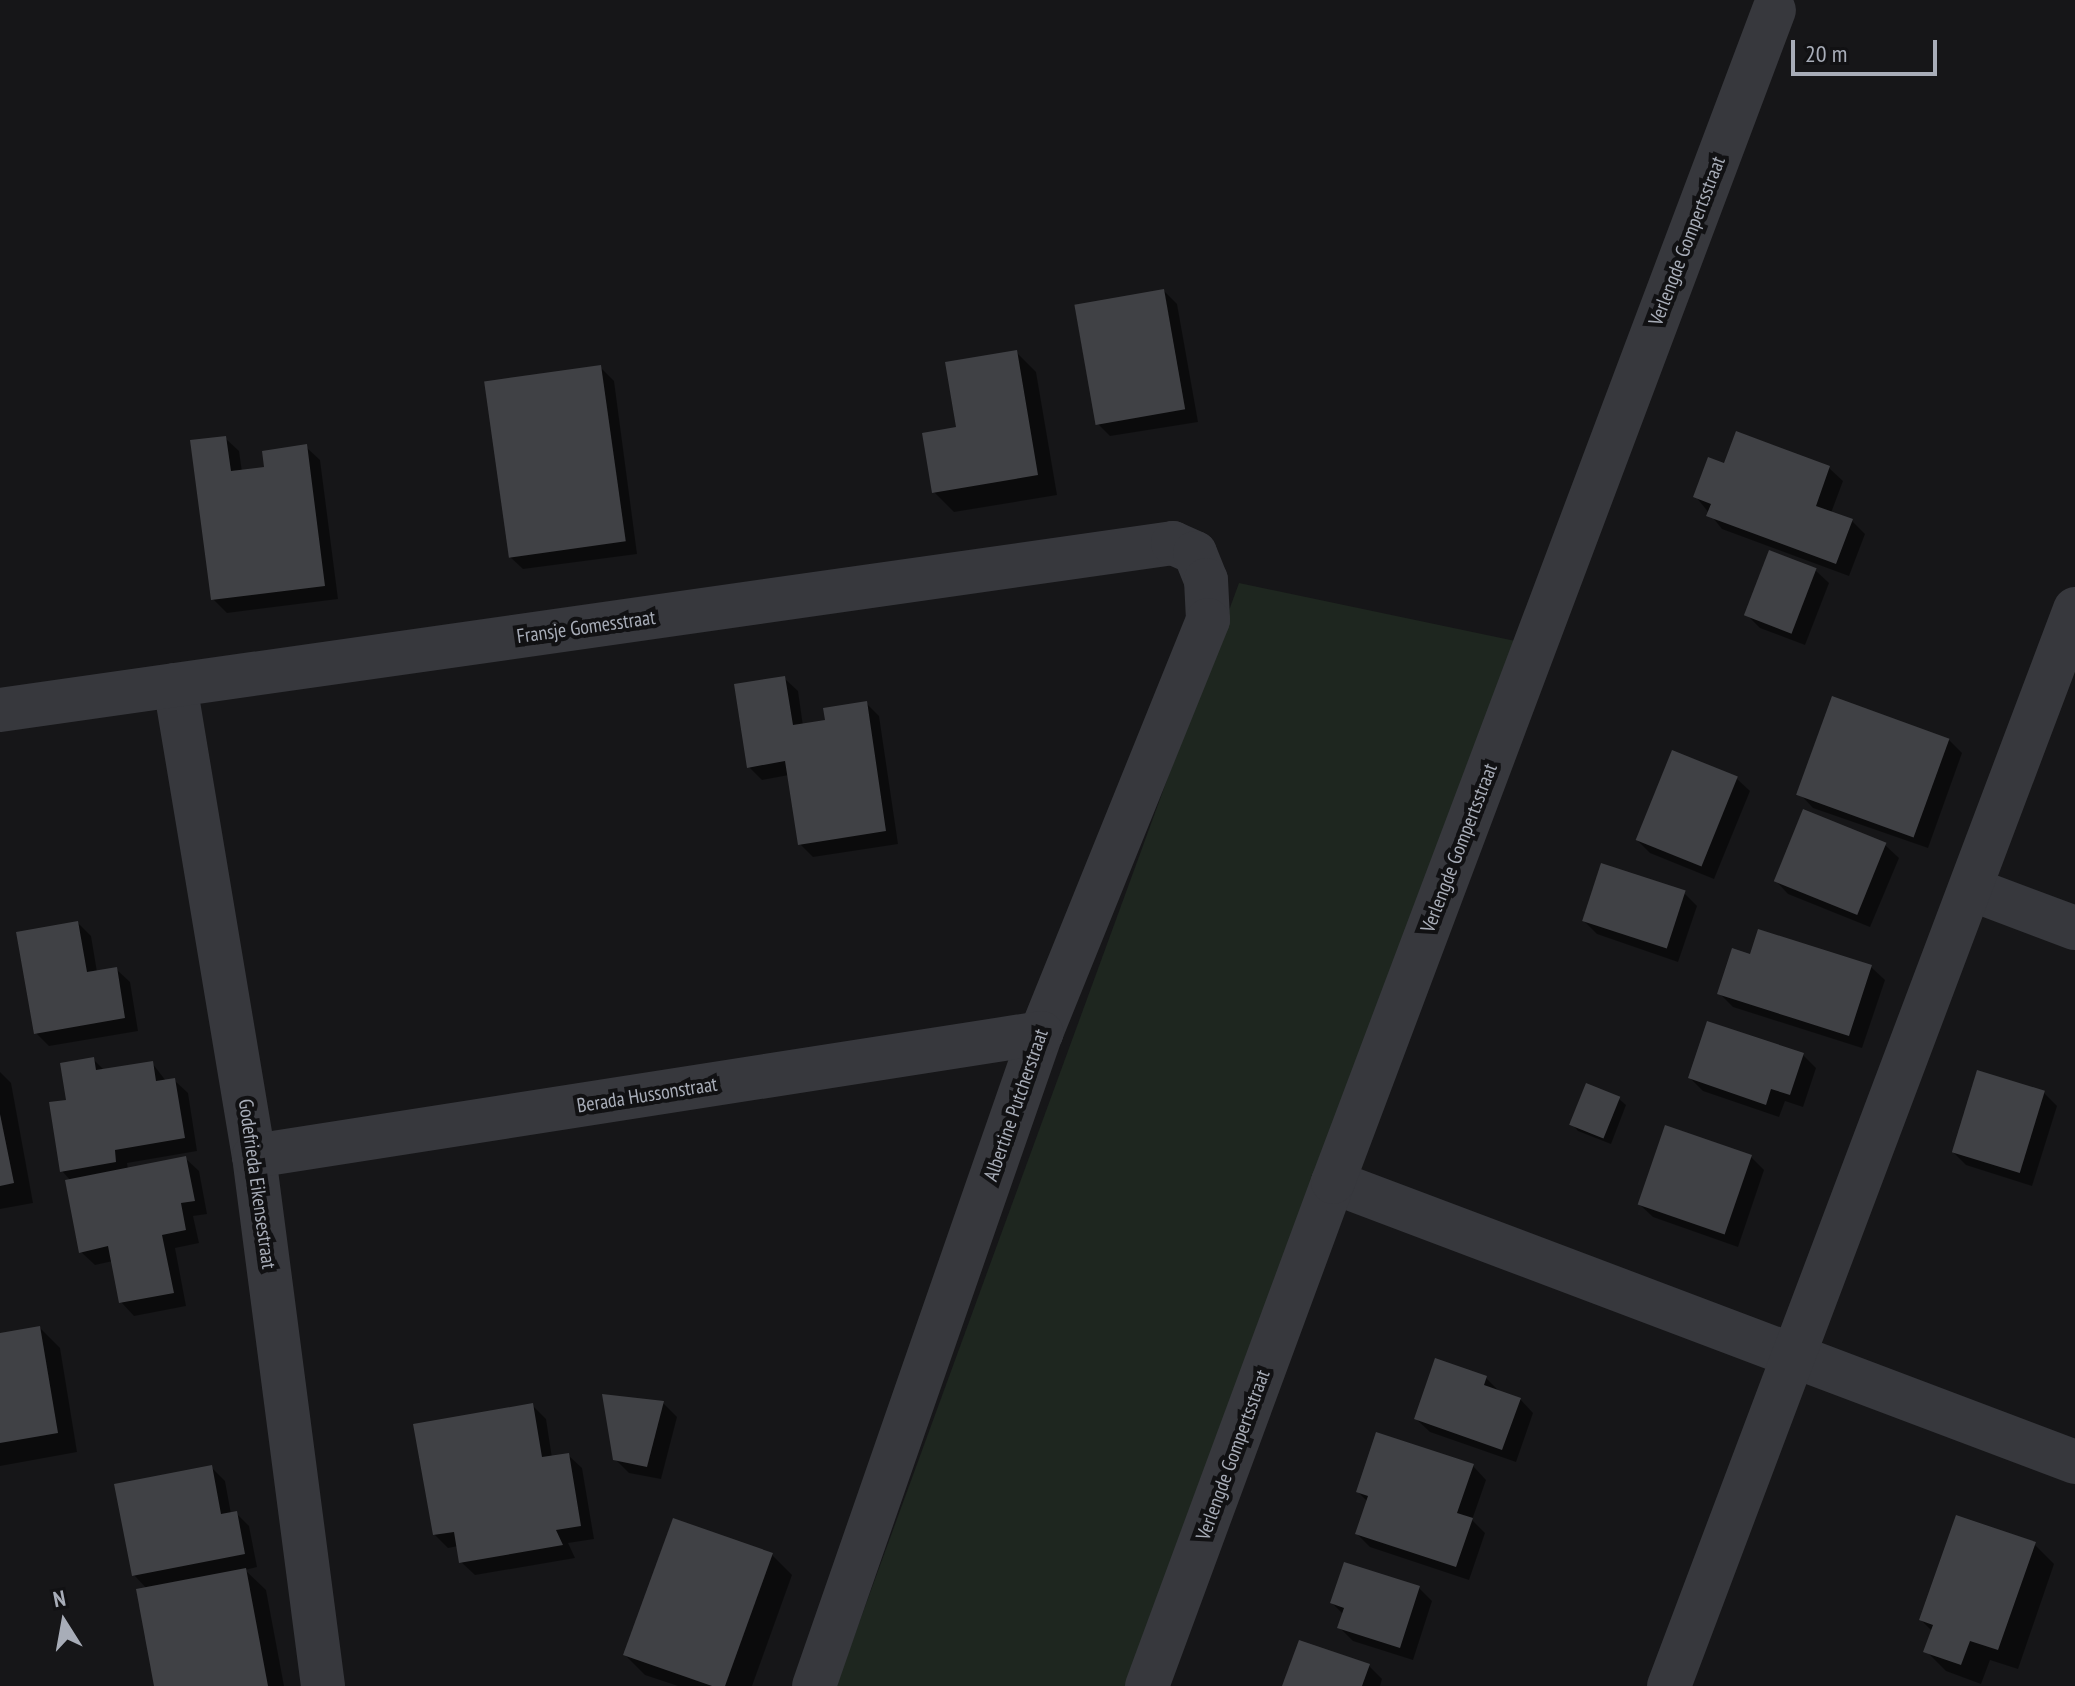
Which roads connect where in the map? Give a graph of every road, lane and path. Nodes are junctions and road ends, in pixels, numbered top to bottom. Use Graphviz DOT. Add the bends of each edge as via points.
graph roads {
  1 [pos="1774,10"];
  2 [pos="1173,543"];
  3 [pos="2075,609"];
  4 [pos="175,685"];
  5 [pos="0,710"];
  6 [pos="1971,889"];
  7 [pos="2075,928"];
  8 [pos="1041,1033"];
  9 [pos="254,1156"];
  10 [pos="1333,1182"];
  11 [pos="1792,1353"];
  12 [pos="2075,1462"];
  13 [pos="323,1686"];
  14 [pos="814,1686"];
  15 [pos="1147,1686"];
  16 [pos="1669,1686"];
  1 -- 10 [label="street, Verlengde Gompertsstraat"];
  2 -- 4 [label="street, Fransje Gomesstraat"];
  2 -- 8 [label="street, Albertine Putcherstraat" via="1195,553 1206,580 1208,620"];
  3 -- 6 [label="street"];
  4 -- 5 [label="street, Fransje Gomesstraat"];
  4 -- 9 [label="street, Godefrieda Eikensestraat"];
  6 -- 7 [label="street"];
  6 -- 11 [label="street"];
  8 -- 9 [label="street, Berada Hussonstraat"];
  8 -- 14 [label="street, Albertine Putcherstraat"];
  9 -- 13 [label="street, Godefrieda Eikensestraat"];
  10 -- 11 [label="street"];
  10 -- 15 [label="street, Verlengde Gompertsstraat"];
  11 -- 12 [label="street"];
  11 -- 16 [label="street"];
}
